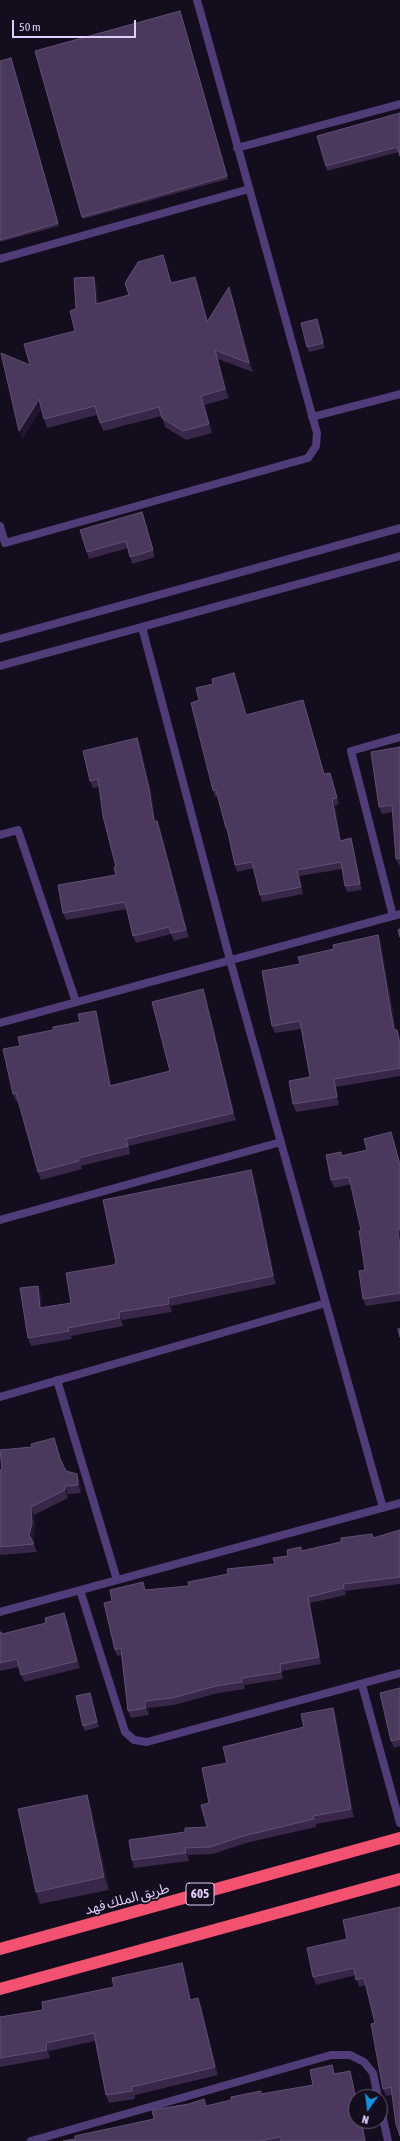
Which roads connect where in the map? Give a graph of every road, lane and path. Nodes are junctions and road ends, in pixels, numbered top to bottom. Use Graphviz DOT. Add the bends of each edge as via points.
graph roads {
  1 [pos="197,0"];
  2 [pos="400,104"];
  3 [pos="237,148"];
  4 [pos="249,189"];
  5 [pos="0,259"];
  6 [pos="400,394"];
  7 [pos="312,417"];
  8 [pos="0,526"];
  9 [pos="400,528"];
  10 [pos="400,556"];
  11 [pos="142,627"];
  12 [pos="0,640"];
  13 [pos="0,666"];
  14 [pos="400,737"];
  15 [pos="0,835"];
  16 [pos="396,915"];
  17 [pos="230,960"];
  18 [pos="76,1002"];
  19 [pos="0,1023"];
  20 [pos="281,1142"];
  21 [pos="0,1220"];
  22 [pos="326,1303"];
  23 [pos="57,1380"];
  24 [pos="0,1397"];
  25 [pos="400,1503"];
  26 [pos="383,1508"];
  27 [pos="117,1580"];
  28 [pos="80,1590"];
  29 [pos="0,1612"];
  30 [pos="400,1674"];
  31 [pos="362,1685"];
  32 [pos="400,1823"];
  33 [pos="400,1838"];
  34 [pos="400,1879"];
  35 [pos="0,1948"];
  36 [pos="0,1989"];
  37 [pos="376,2089"];
  38 [pos="385,2129"];
  39 [pos="31,2141"];
  40 [pos="388,2141"];
  1 -- 3 [label="street"];
  2 -- 3 [label="street"];
  3 -- 4 [label="street"];
  4 -- 5 [label="street"];
  4 -- 7 [label="street"];
  6 -- 7 [label="street"];
  7 -- 8 [label="street" via="317,433 316,446 308,458 5,543"];
  9 -- 12 [label="street"];
  10 -- 11 [label="street"];
  11 -- 13 [label="street"];
  11 -- 17 [label="street"];
  14 -- 16 [label="street" via="351,751"];
  15 -- 18 [label="street" via="18,830"];
  16 -- 17 [label="street"];
  17 -- 18 [label="street"];
  17 -- 20 [label="street"];
  18 -- 19 [label="street"];
  20 -- 21 [label="street"];
  20 -- 22 [label="street"];
  22 -- 23 [label="street"];
  22 -- 26 [label="street"];
  23 -- 24 [label="street"];
  23 -- 27 [label="street"];
  25 -- 26 [label="street"];
  26 -- 27 [label="street"];
  27 -- 28 [label="street"];
  28 -- 29 [label="street"];
  28 -- 31 [label="street" via="125,1732 134,1740 147,1742"];
  30 -- 31 [label="street"];
  31 -- 32 [label="street"];
  33 -- 35 [label="highway, طريق الملك فهد / 605"];
  34 -- 36 [label="highway"];
  37 -- 39 [label="street" via="373,2073 364,2062 350,2055 331,2055"];
  38 -- 40 [label="street"];
}
